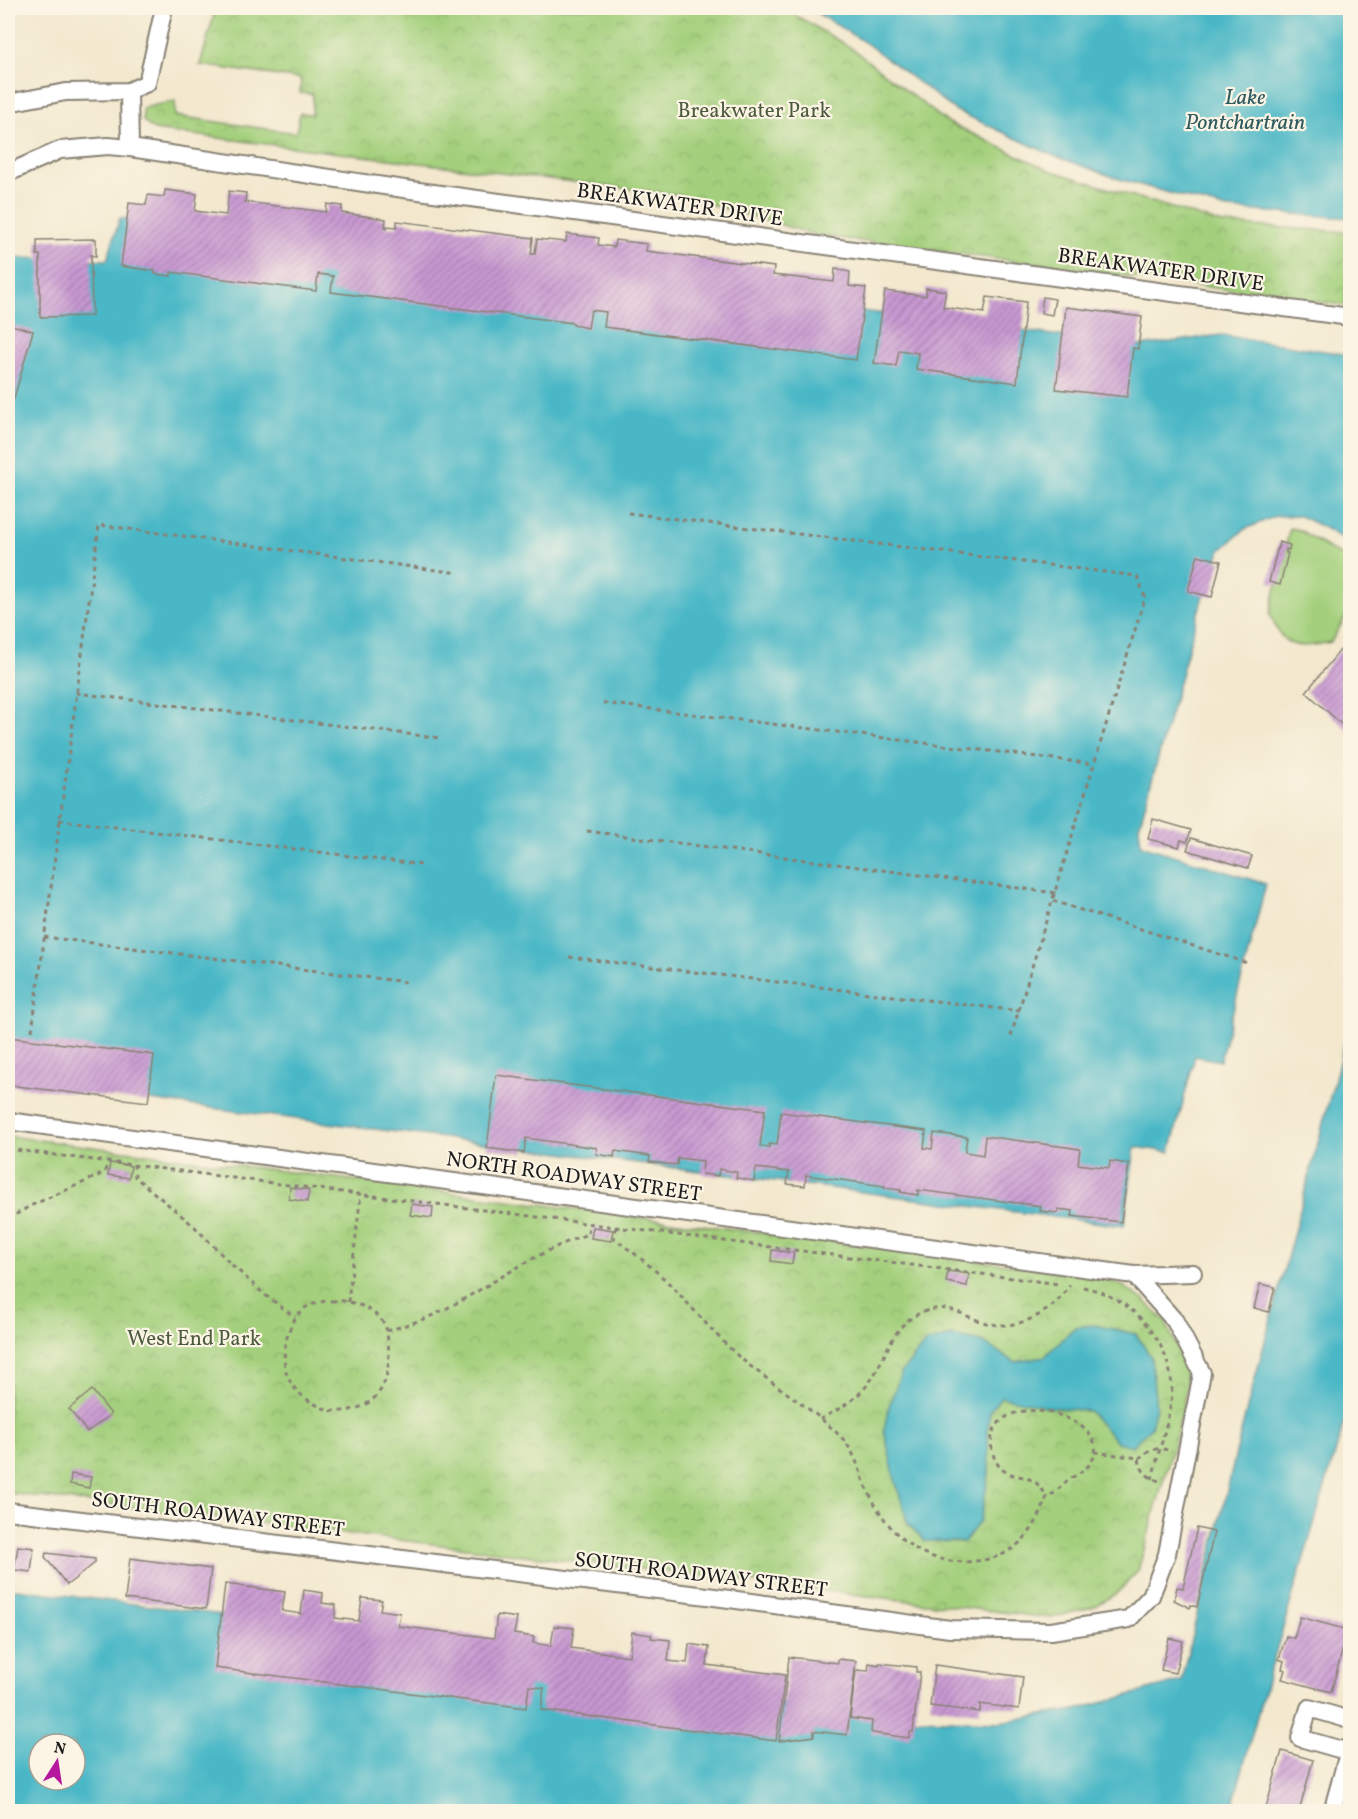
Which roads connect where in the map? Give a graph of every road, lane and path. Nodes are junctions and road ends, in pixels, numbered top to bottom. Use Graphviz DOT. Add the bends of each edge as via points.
graph roads {
  1 [pos="164,8"];
  2 [pos="129,91"];
  3 [pos="8,103"];
  4 [pos="130,148"];
  5 [pos="8,173"];
  6 [pos="1350,317"];
  7 [pos="628,513"];
  8 [pos="458,573"];
  9 [pos="76,693"];
  10 [pos="603,703"];
  11 [pos="439,738"];
  12 [pos="1094,765"];
  13 [pos="59,820"];
  14 [pos="587,831"];
  15 [pos="423,865"];
  16 [pos="1056,893"];
  17 [pos="1053,901"];
  18 [pos="44,937"];
  19 [pos="569,957"];
  20 [pos="1247,963"];
  21 [pos="406,982"];
  22 [pos="1019,1011"];
  23 [pos="32,1031"];
  24 [pos="1010,1039"];
  25 [pos="8,1121"];
  26 [pos="8,1149"];
  27 [pos="108,1162"];
  28 [pos="134,1164"];
  29 [pos="361,1194"];
  30 [pos="8,1219"];
  31 [pos="590,1223"];
  32 [pos="616,1227"];
  33 [pos="1193,1273"];
  34 [pos="1134,1275"];
  35 [pos="1070,1285"];
  36 [pos="348,1302"];
  37 [pos="296,1318"];
  38 [pos="387,1332"];
  39 [pos="820,1419"];
  40 [pos="1160,1448"];
  41 [pos="1095,1452"];
  42 [pos="1186,1455"];
  43 [pos="1136,1458"];
  44 [pos="1152,1479"];
  45 [pos="1180,1486"];
  46 [pos="1047,1497"];
  47 [pos="8,1511"];
  48 [pos="1350,1720"];
  49 [pos="1348,1760"];
  50 [pos="1332,1812"];
  1 -- 2 [label="street" via="147,83"];
  2 -- 3 [label="street" via="66,92"];
  2 -- 4 [label="street"];
  4 -- 5 [label="street, BREAKWATER DRIVE" via="60,150"];
  4 -- 6 [label="street, BREAKWATER DRIVE" via="404,189"];
  7 -- 12 [label="path" via="1137,576 1145,597"];
  8 -- 9 [label="path" via="99,525"];
  9 -- 11 [label="path"];
  9 -- 13 [label="path"];
  10 -- 12 [label="path"];
  12 -- 16 [label="path"];
  13 -- 15 [label="path"];
  13 -- 18 [label="path"];
  14 -- 16 [label="path"];
  16 -- 17 [label="path"];
  17 -- 20 [label="path"];
  17 -- 22 [label="path"];
  18 -- 21 [label="path"];
  18 -- 23 [label="path"];
  19 -- 22 [label="path"];
  22 -- 24 [label="path"];
  25 -- 34 [label="street, NORTH ROADWAY STREET"];
  26 -- 27 [label="path"];
  27 -- 28 [label="path"];
  27 -- 30 [label="path" via="98,1176"];
  28 -- 29 [label="path"];
  28 -- 37 [label="path" via="135,1177 194,1226 265,1295"];
  29 -- 31 [label="path"];
  29 -- 36 [label="path"];
  31 -- 32 [label="path"];
  31 -- 38 [label="path" via="588,1234 534,1258 430,1316"];
  32 -- 35 [label="path"];
  32 -- 39 [label="path" via="614,1239 665,1280 730,1349"];
  33 -- 34 [label="street, NORTH ROADWAY STREET"];
  34 -- 42 [label="street, SOUTH ROADWAY STREET" via="1175,1321 1202,1372"];
  35 -- 39 [label="path" via="1047,1311 1011,1325 985,1323 948,1309 936,1308 916,1315 895,1334 861,1393"];
  35 -- 40 [label="path" via="1095,1289 1121,1302 1143,1320 1160,1344 1169,1367 1171,1400"];
  36 -- 37 [label="path" via="315,1304"];
  36 -- 38 [label="path" via="375,1314"];
  37 -- 38 [label="path" via="285,1353 287,1375 303,1398 331,1411 360,1407 378,1395 389,1361"];
  39 -- 46 [label="path" via="849,1446 888,1526 910,1546 936,1560 971,1562 1006,1553 1026,1537"];
  40 -- 42 [label="path"];
  40 -- 43 [label="path"];
  40 -- 44 [label="path"];
  41 -- 43 [label="path"];
  41 -- 46 [label="path" via="1084,1470"];
  41 -- 46 [label="path" via="1085,1431 1071,1420 1042,1411 1024,1410 1008,1415 994,1430 991,1441 998,1464 1010,1475 1037,1484"];
  42 -- 45 [label="street, SOUTH ROADWAY STREET"];
  43 -- 44 [label="path"];
  44 -- 45 [label="path"];
  45 -- 47 [label="street, SOUTH ROADWAY STREET" via="1167,1554 1150,1596 1129,1618 1051,1631 950,1629"];
  48 -- 49 [label="street" via="1309,1708 1300,1738"];
  49 -- 50 [label="street"];
}
